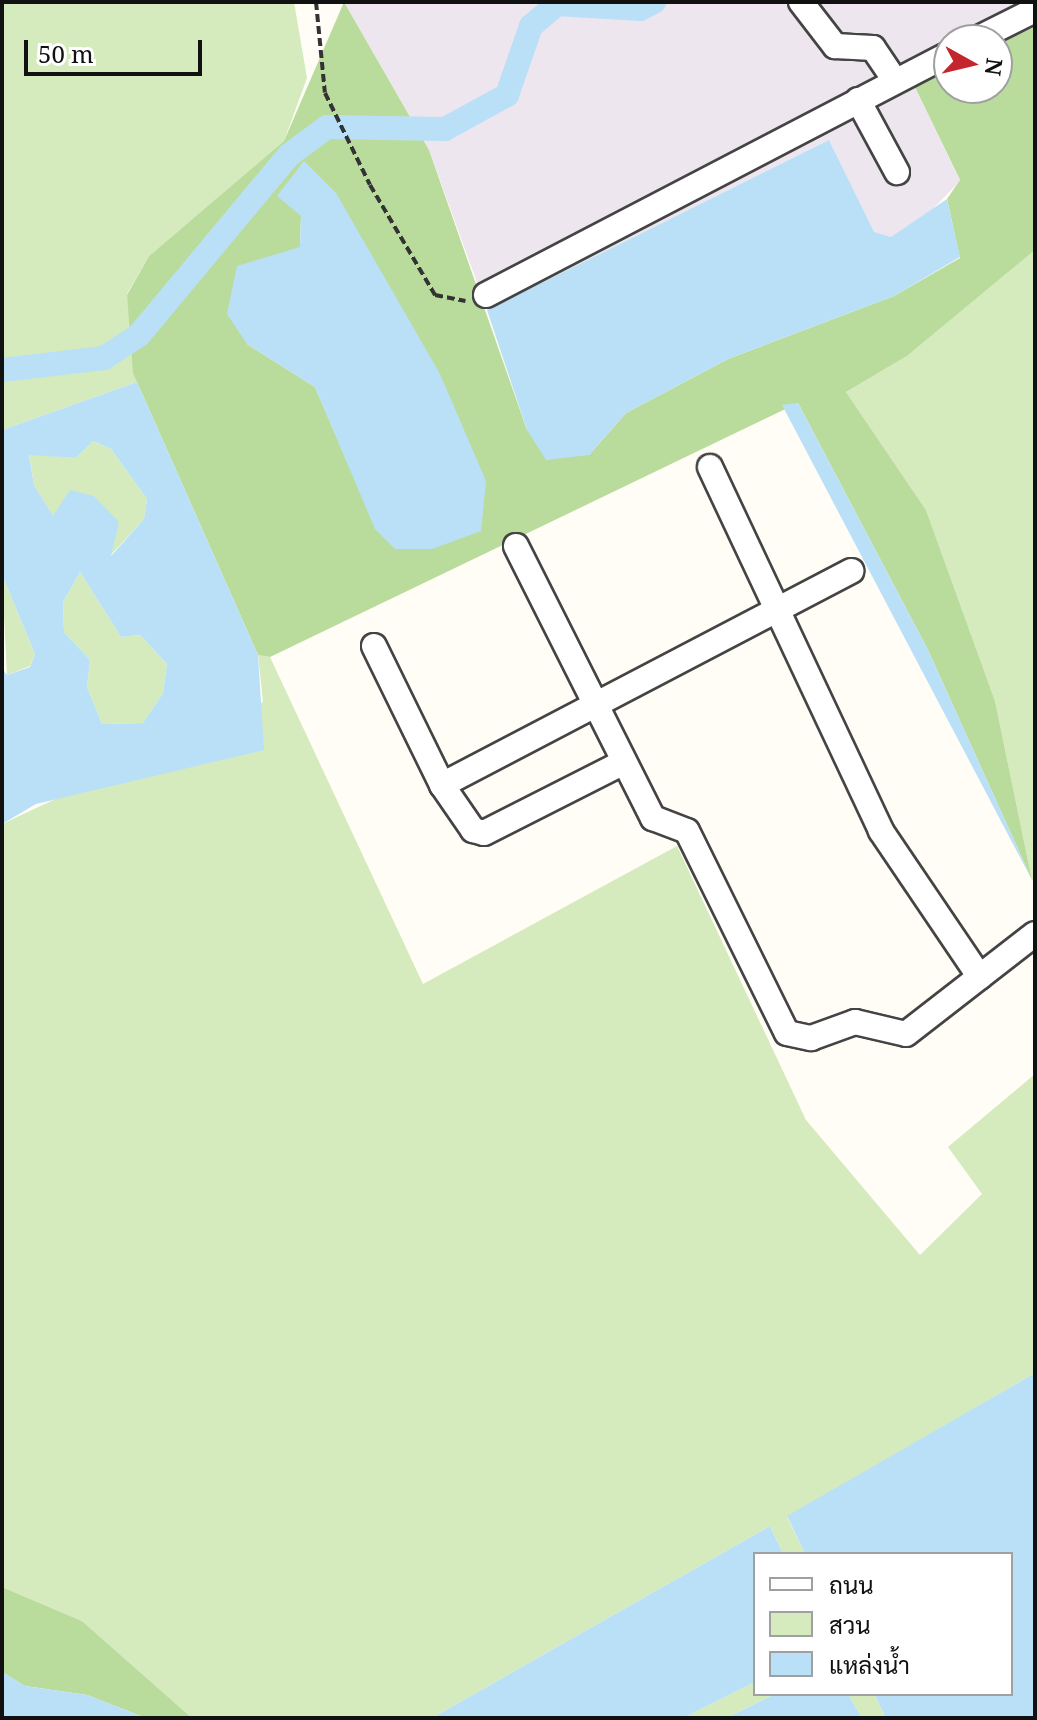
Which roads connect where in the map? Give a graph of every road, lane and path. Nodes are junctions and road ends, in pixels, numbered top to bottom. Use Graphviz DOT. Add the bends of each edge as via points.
graph roads {
  1 [pos="316,2"];
  2 [pos="801,2"];
  3 [pos="1035,10"];
  4 [pos="1007,24"];
  5 [pos="933,62"];
  6 [pos="895,81"];
  7 [pos="858,100"];
  8 [pos="897,172"];
  9 [pos="486,295"];
  10 [pos="710,467"];
  11 [pos="516,546"];
  12 [pos="852,571"];
  13 [pos="775,613"];
  14 [pos="374,646"];
  15 [pos="595,705"];
  16 [pos="624,762"];
  17 [pos="442,785"];
  18 [pos="1035,934"];
  19 [pos="980,977"];
  1 -- 9 [label="path" via="325,93 370,185 435,295 452,303"];
  2 -- 6 [label="street" via="835,46 873,48"];
  3 -- 4 [label="street"];
  5 -- 6 [label="street"];
  6 -- 7 [label="street"];
  7 -- 8 [label="street"];
  7 -- 9 [label="street"];
  10 -- 13 [label="street"];
  11 -- 15 [label="street"];
  12 -- 13 [label="street"];
  13 -- 15 [label="street"];
  13 -- 19 [label="street" via="881,831"];
  14 -- 17 [label="street"];
  15 -- 16 [label="street"];
  15 -- 17 [label="street"];
  16 -- 17 [label="street" via="484,833 465,822"];
  16 -- 19 [label="street" via="653,818 687,831 796,1039 839,1023 906,1034"];
  18 -- 19 [label="street"];
}
